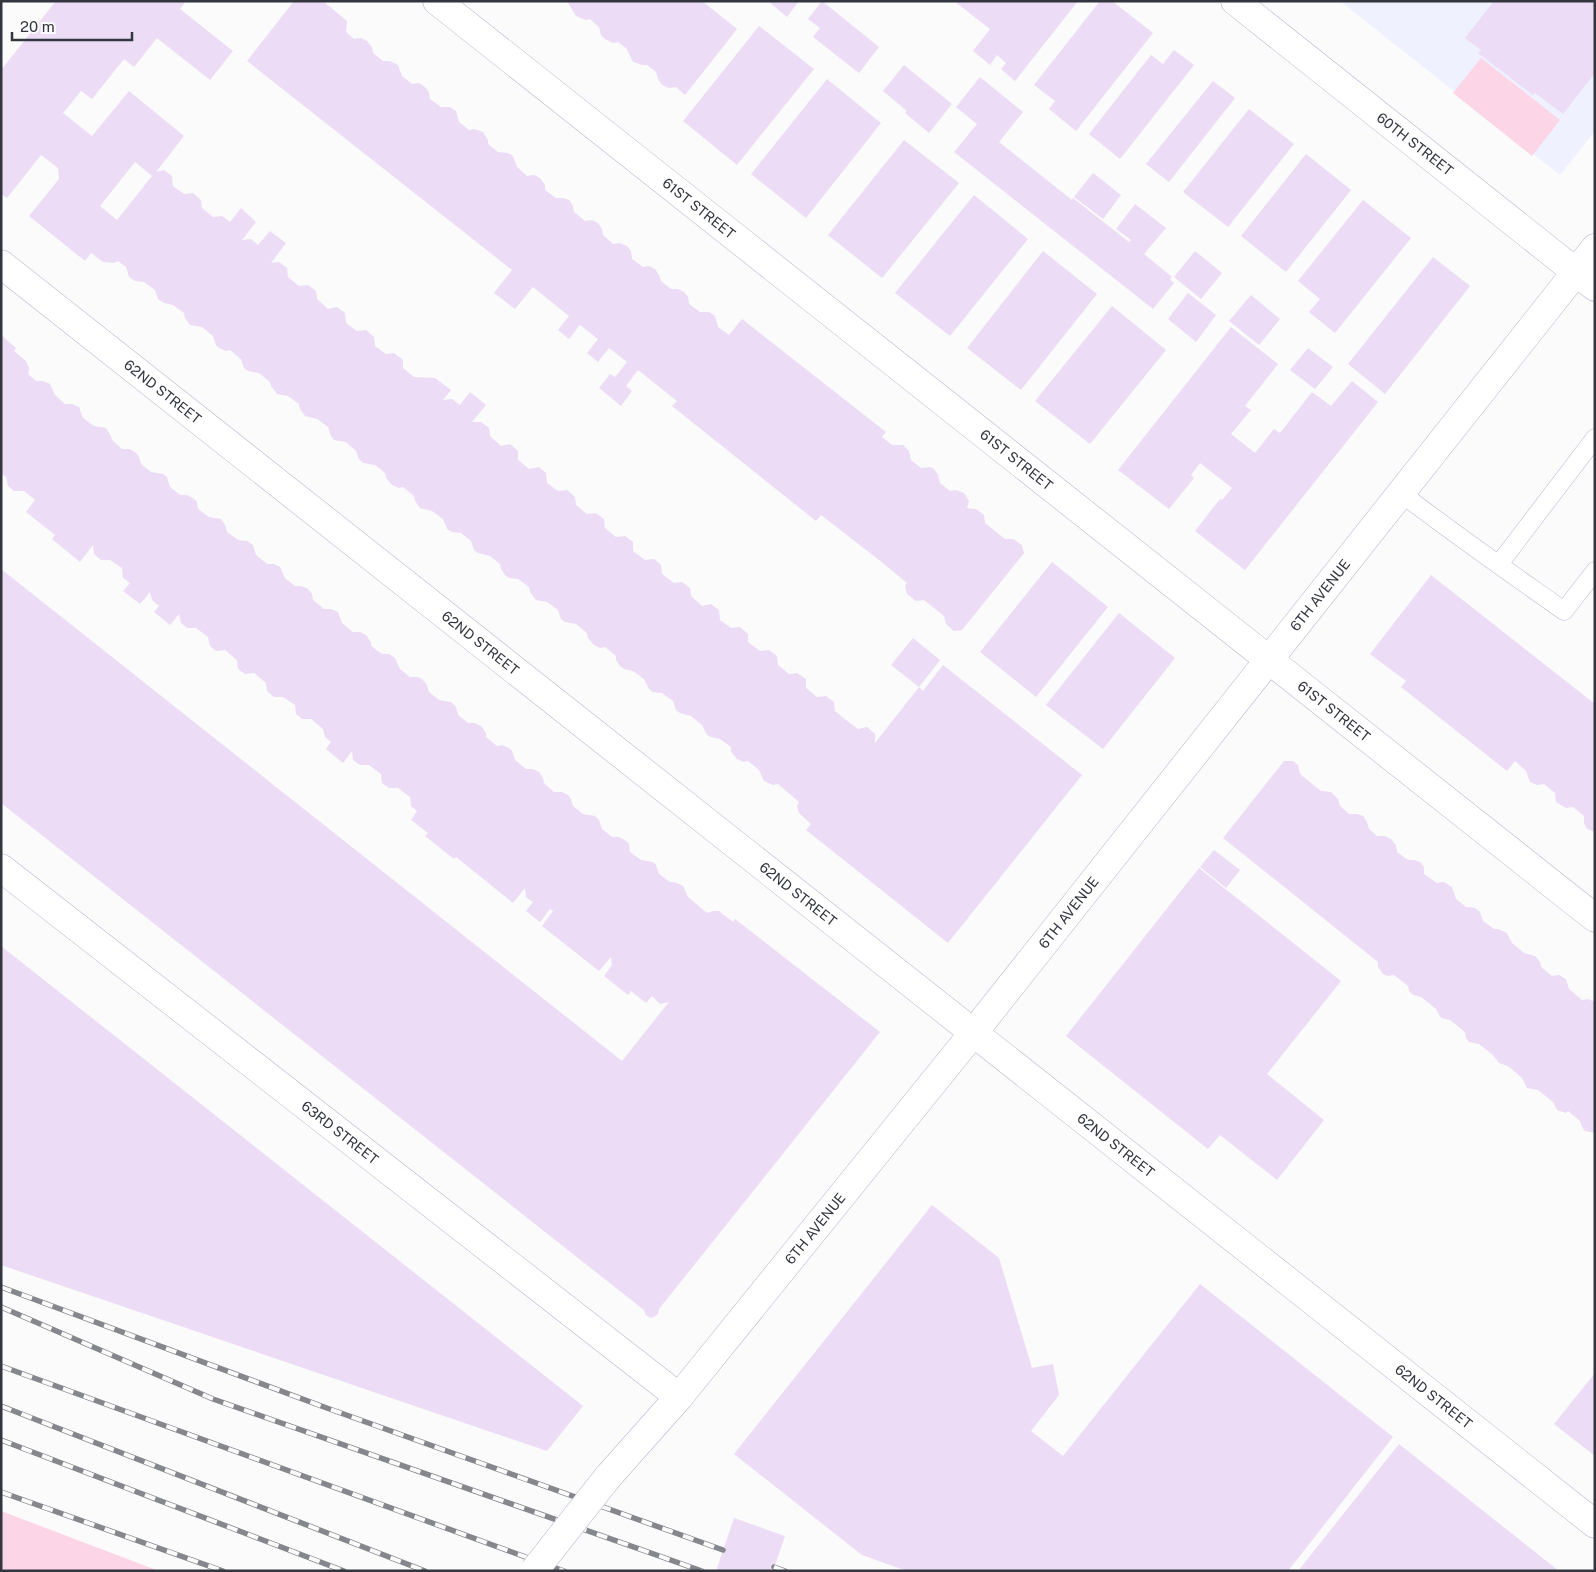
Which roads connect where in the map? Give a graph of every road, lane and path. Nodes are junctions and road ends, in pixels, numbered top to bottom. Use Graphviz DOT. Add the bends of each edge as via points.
graph roads {
  1 [pos="437,1"];
  2 [pos="1235,1"];
  3 [pos="1595,248"];
  4 [pos="1,264"];
  5 [pos="1586,279"];
  6 [pos="1595,438"];
  7 [pos="1400,493"];
  8 [pos="1499,564"];
  9 [pos="1595,571"];
  10 [pos="1269,660"];
  11 [pos="1,868"];
  12 [pos="1595,918"];
  13 [pos="974,1032"];
  14 [pos="679,1397"];
  15 [pos="1595,1524"];
  16 [pos="534,1571"];
  1 -- 10 [label="street, 61ST STREET"];
  2 -- 5 [label="street, 60TH STREET"];
  3 -- 5 [label="street, 6TH AVENUE"];
  4 -- 13 [label="street, 62ND STREET"];
  5 -- 7 [label="street, 6TH AVENUE"];
  6 -- 8 [label="lane"];
  7 -- 8 [label="lane" via="1457,537"];
  7 -- 10 [label="street, 6TH AVENUE"];
  8 -- 9 [label="lane" via="1564,611"];
  10 -- 12 [label="street, 61ST STREET"];
  10 -- 13 [label="street, 6TH AVENUE"];
  11 -- 14 [label="street, 63RD STREET"];
  13 -- 14 [label="street, 6TH AVENUE"];
  13 -- 15 [label="street, 62ND STREET"];
  14 -- 16 [label="street, 6TH AVENUE, bridge" via="607,1478"];
}
